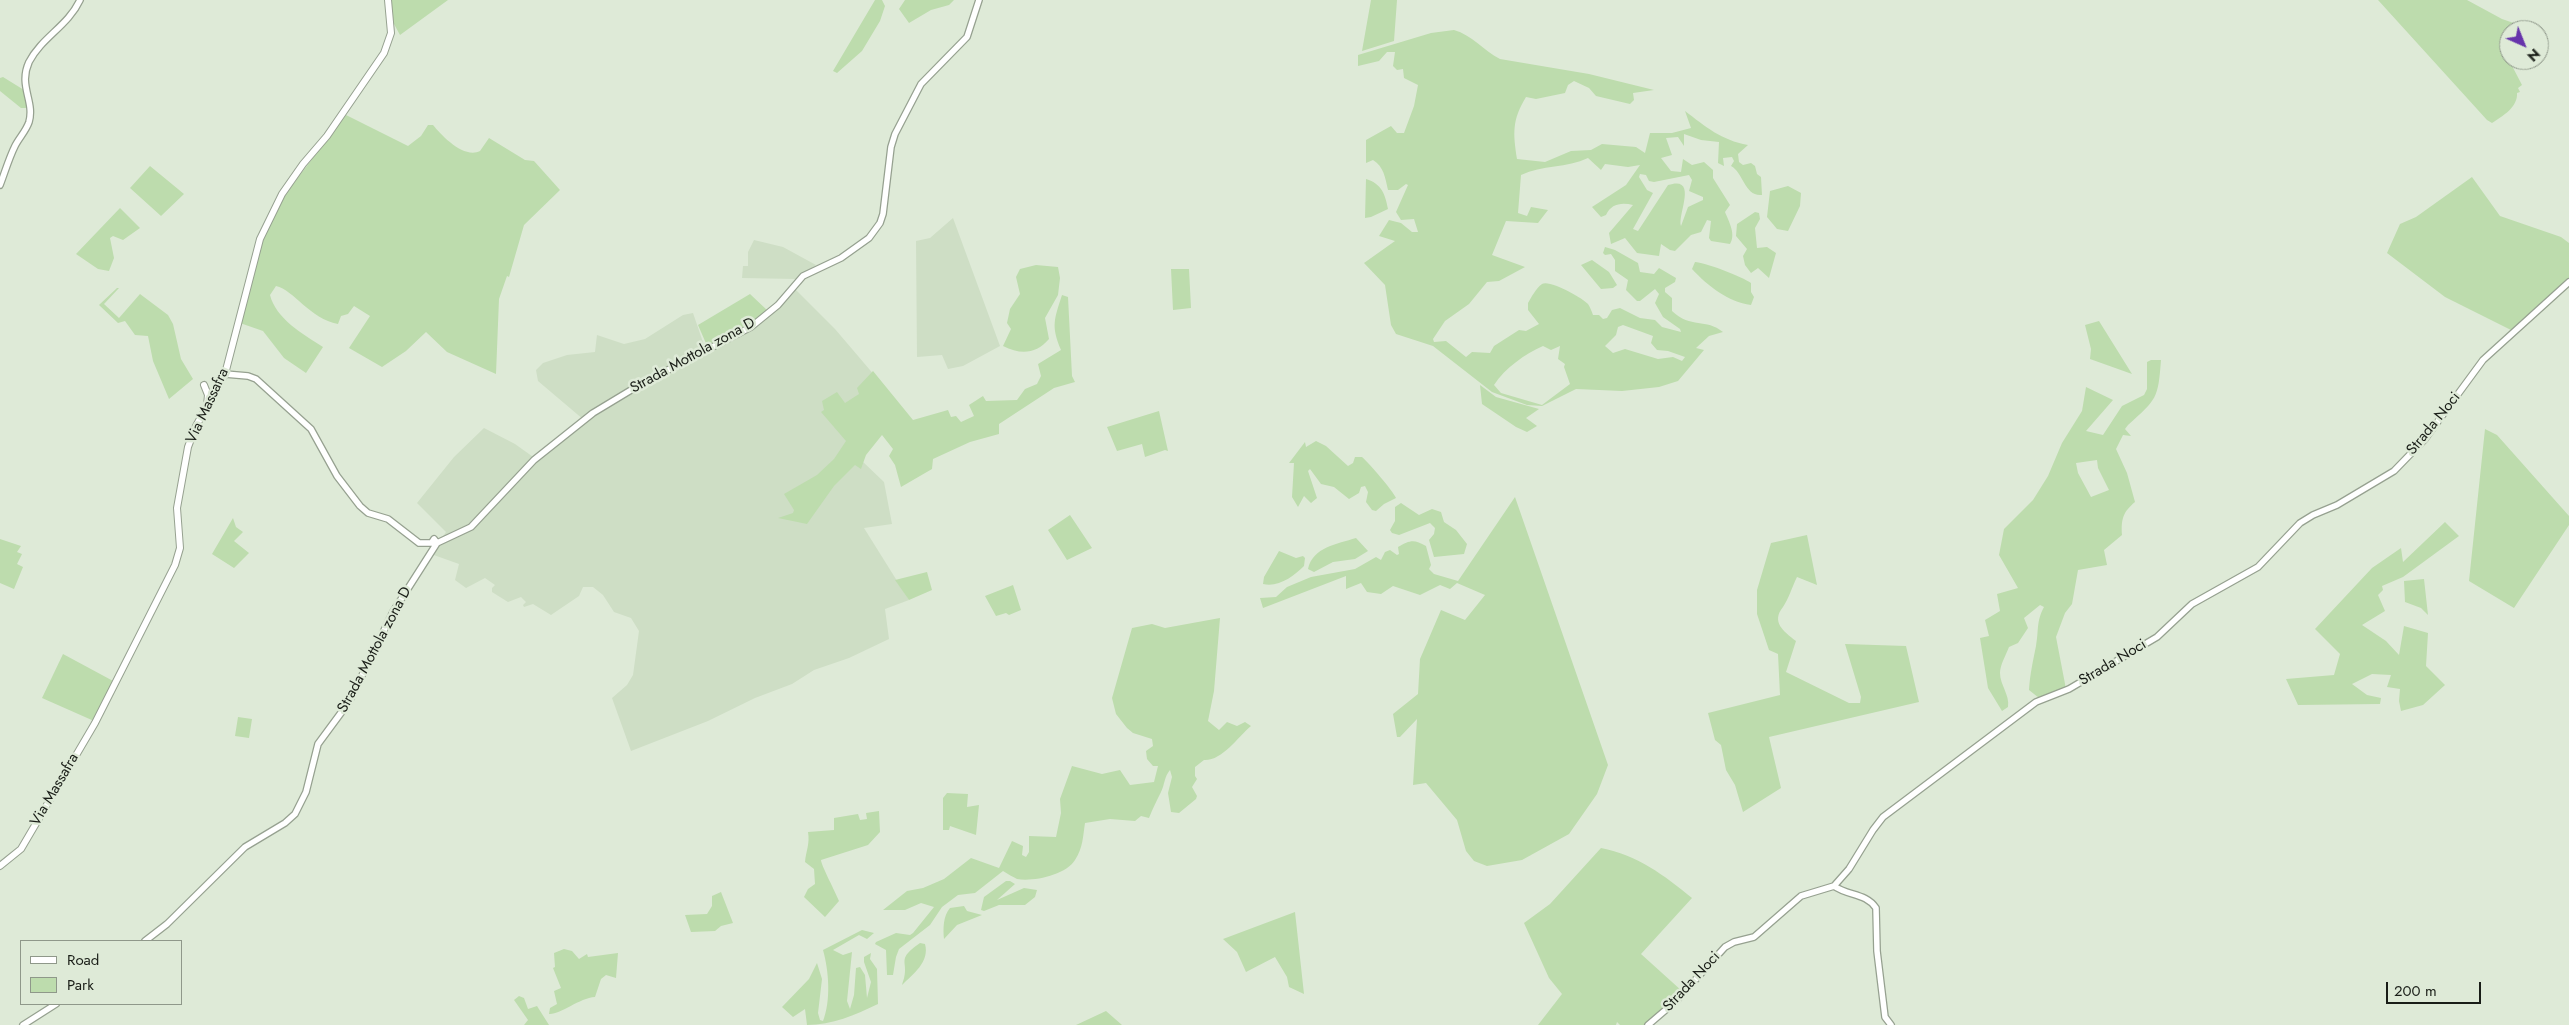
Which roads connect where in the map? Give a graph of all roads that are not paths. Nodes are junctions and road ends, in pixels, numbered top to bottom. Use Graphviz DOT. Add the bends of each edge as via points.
graph roads {
  1 [pos="80,0"];
  2 [pos="388,0"];
  3 [pos="979,0"];
  4 [pos="0,185"];
  5 [pos="2569,282"];
  6 [pos="225,374"];
  7 [pos="221,384"];
  8 [pos="207,389"];
  9 [pos="215,395"];
  10 [pos="207,408"];
  11 [pos="433,542"];
  12 [pos="0,866"];
  13 [pos="1834,886"];
  14 [pos="146,940"];
  15 [pos="54,1005"];
  16 [pos="23,1025"];
  17 [pos="1648,1025"];
  18 [pos="1891,1025"];
  1 -- 4 [label="street" via="74,14 35,52 26,71 24,83 29,122 16,144"];
  2 -- 6 [label="main road, Via Massafra" via="391,33 384,54 282,194 263,231"];
  3 -- 11 [label="street, Strada Mottola zona D" via="967,37 921,84 895,134 883,214 869,238 841,258 803,276 778,305 751,327 641,384 593,414 534,460 471,527"];
  5 -- 13 [label="street, Strada Noci" via="2483,360 2425,439 2394,471 2300,524 2258,567 2192,604 2157,637 2069,689 2036,702 2008,722 1883,818"];
  6 -- 7 [label="main road, Via Massafra"];
  6 -- 11 [label="street" via="256,379 310,429 337,476 368,513 388,519 419,543"];
  7 -- 8 [label="main road"];
  7 -- 9 [label="main road, Via Massafra"];
  8 -- 9 [label="main road" via="212,396"];
  8 -- 10 [label="main road"];
  9 -- 10 [label="main road, Via Massafra"];
  10 -- 12 [label="main road, Via Massafra" via="196,426 184,463 178,508 180,548 175,565 95,723 21,849"];
  11 -- 14 [label="street, Strada Mottola zona D" via="431,552 393,612 349,702 318,744 306,792 295,814 245,847 167,924"];
  13 -- 17 [label="street, Strada Noci" via="1801,896 1754,937 1724,947 1676,1001"];
  13 -- 18 [label="street" via="1843,892 1866,897 1876,908 1881,988 1885,1017"];
  15 -- 16 [label="street"];
}
